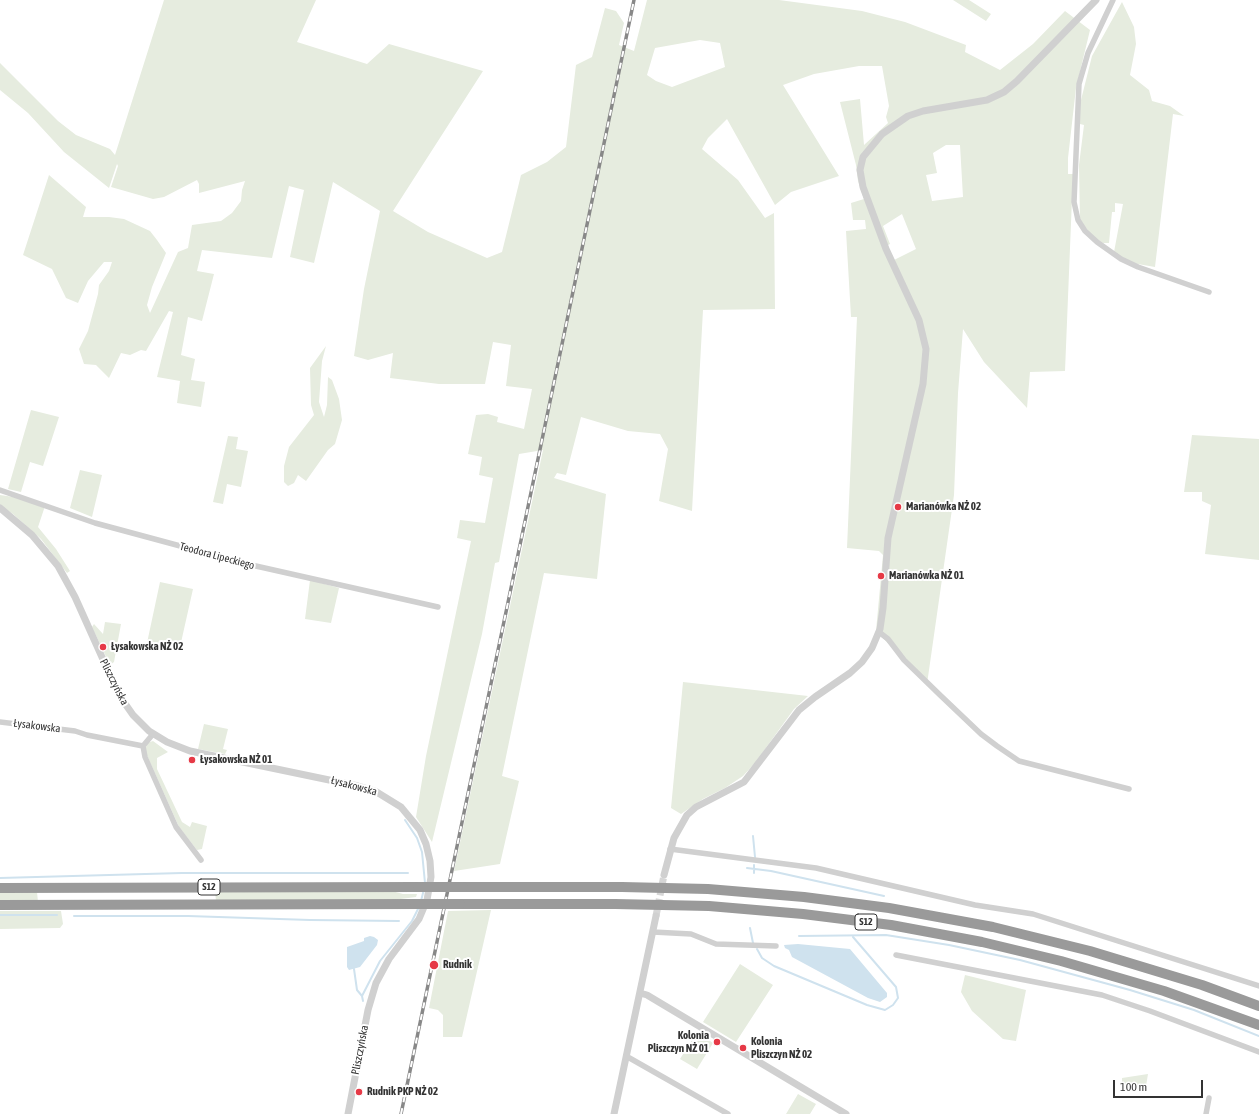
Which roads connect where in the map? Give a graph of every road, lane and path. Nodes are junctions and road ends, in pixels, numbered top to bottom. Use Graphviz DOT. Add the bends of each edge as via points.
graph roads {
  1 [pos="1096,0"];
  2 [pos="1113,0"];
  3 [pos="1209,292"];
  4 [pos="0,490"];
  5 [pos="0,508"];
  6 [pos="438,607"];
  7 [pos="879,632"];
  8 [pos="0,722"];
  9 [pos="153,734"];
  10 [pos="143,746"];
  11 [pos="1129,789"];
  12 [pos="670,849"];
  13 [pos="201,860"];
  14 [pos="664,875"];
  15 [pos="0,888"];
  16 [pos="0,905"];
  17 [pos="656,916"];
  18 [pos="652,932"];
  19 [pos="776,946"];
  20 [pos="896,955"];
  21 [pos="1259,986"];
  22 [pos="640,993"];
  23 [pos="1259,1006"];
  24 [pos="368,1010"];
  25 [pos="1259,1025"];
  26 [pos="1259,1052"];
  27 [pos="626,1056"];
  28 [pos="1209,1098"];
  29 [pos="348,1114"];
  30 [pos="614,1114"];
  31 [pos="728,1114"];
  32 [pos="846,1114"];
  33 [pos="1206,1114"];
  1 -- 7 [label="street" via="1018,81 1004,92 987,100 908,116 882,134 861,160 860,174 863,187 886,249 919,320 926,349 923,384 888,538 883,613"];
  2 -- 3 [label="street" via="1088,53 1079,84 1074,202 1078,220 1085,232 1120,259"];
  4 -- 6 [label="street, Teodora Lipeckiego" via="95,523 239,562"];
  5 -- 9 [label="street, Pliszczyńska" via="32,536 60,570 119,695 133,715"];
  7 -- 11 [label="street" via="904,660 981,734 1019,761"];
  7 -- 12 [label="street" via="870,651 858,665 799,710 744,782 689,812 678,827"];
  8 -- 10 [label="street, Łysakowska" via="75,731"];
  9 -- 10 [label="street"];
  9 -- 24 [label="street, Łysakowska" via="190,751 369,789 401,807 412,819 423,836 428,851 431,868 429,894 419,919 382,970"];
  10 -- 13 [label="street" via="176,827"];
  12 -- 14 [label="street"];
  12 -- 21 [label="street" via="822,869 975,905 1033,914"];
  15 -- 23 [label="highway, S12, bridge" via="607,886 708,889 804,897 890,908 993,927 1084,949 1202,985"];
  16 -- 25 [label="highway, S12, bridge" via="686,905 795,913 891,925 982,942 1074,964 1164,991"];
  17 -- 18 [label="street"];
  18 -- 19 [label="street" via="692,934 716,944"];
  18 -- 22 [label="street"];
  20 -- 26 [label="street" via="1102,995"];
  22 -- 27 [label="street"];
  22 -- 32 [label="street"];
  24 -- 29 [label="street, Pliszczyńska"];
  27 -- 30 [label="street"];
  27 -- 31 [label="street"];
  28 -- 33 [label="street"];
}
